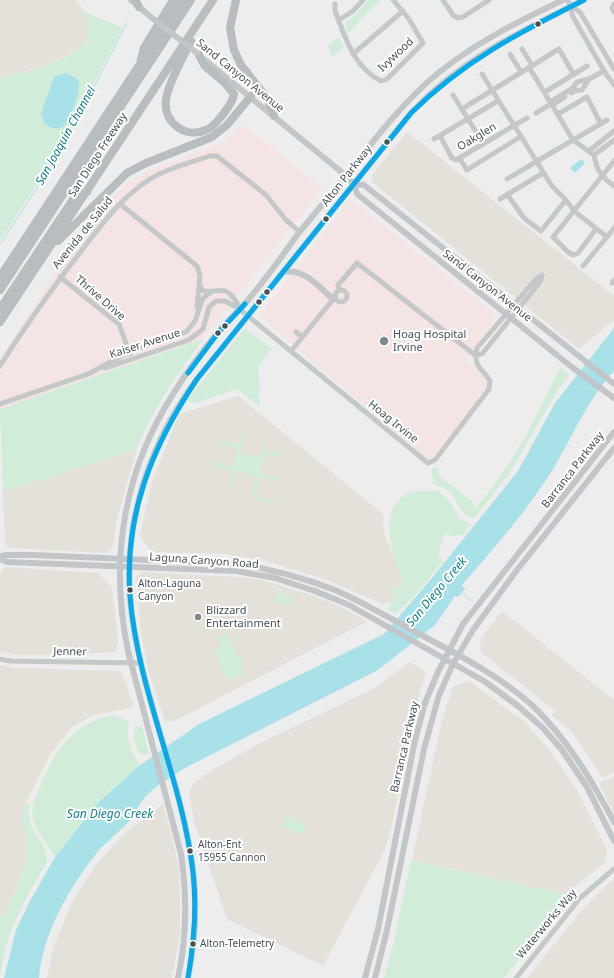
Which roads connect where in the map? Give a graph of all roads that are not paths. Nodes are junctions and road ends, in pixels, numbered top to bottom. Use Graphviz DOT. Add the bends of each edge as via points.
graph roads {
  1 [pos="131,0"];
  2 [pos="135,0"];
  3 [pos="173,0"];
  4 [pos="182,0"];
  5 [pos="191,0"];
  6 [pos="213,0"];
  7 [pos="236,0"];
  8 [pos="363,0"];
  9 [pos="393,0"];
  10 [pos="443,0"];
  11 [pos="489,0"];
  12 [pos="563,0"];
  13 [pos="568,0"];
  14 [pos="584,0"];
  15 [pos="335,4"];
  16 [pos="614,4"];
  17 [pos="571,6"];
  18 [pos="139,7"];
  19 [pos="403,11"];
  20 [pos="614,12"];
  21 [pos="202,16"];
  22 [pos="339,20"];
  23 [pos="522,49"];
  24 [pos="198,54"];
  25 [pos="353,54"];
  26 [pos="510,54"];
  27 [pos="531,66"];
  28 [pos="588,66"];
  29 [pos="138,68"];
  30 [pos="614,69"];
  31 [pos="604,71"];
  32 [pos="521,72"];
  33 [pos="482,74"];
  34 [pos="574,75"];
  35 [pos="589,79"];
  36 [pos="614,85"];
  37 [pos="574,89"];
  38 [pos="491,90"];
  39 [pos="545,92"];
  40 [pos="453,95"];
  41 [pos="250,96"];
  42 [pos="498,101"];
  43 [pos="551,104"];
  44 [pos="462,109"];
  45 [pos="536,113"];
  46 [pos="558,114"];
  47 [pos="274,116"];
  48 [pos="527,118"];
  49 [pos="468,119"];
  50 [pos="607,120"];
  51 [pos="601,124"];
  52 [pos="513,126"];
  53 [pos="612,133"];
  54 [pos="478,134"];
  55 [pos="440,136"];
  56 [pos="520,138"];
  57 [pos="434,139"];
  58 [pos="573,140"];
  59 [pos="614,140"];
  60 [pos="592,153"];
  61 [pos="460,159"];
  62 [pos="614,161"];
  63 [pos="536,162"];
  64 [pos="543,173"];
  65 [pos="346,176"];
  66 [pos="601,177"];
  67 [pos="506,180"];
  68 [pos="354,184"];
  69 [pos="614,186"];
  70 [pos="87,192"];
  71 [pos="508,194"];
  72 [pos="500,199"];
  73 [pos="566,200"];
  74 [pos="120,204"];
  75 [pos="574,212"];
  76 [pos="614,228"];
  77 [pos="596,229"];
  78 [pos="300,232"];
  79 [pos="607,237"];
  80 [pos="47,252"];
  81 [pos="583,266"];
  82 [pos="283,272"];
  83 [pos="60,277"];
  84 [pos="0,278"];
  85 [pos="199,283"];
  86 [pos="0,290"];
  87 [pos="339,290"];
  88 [pos="212,292"];
  89 [pos="334,298"];
  90 [pos="516,307"];
  91 [pos="0,309"];
  92 [pos="240,309"];
  93 [pos="197,312"];
  94 [pos="248,316"];
  95 [pos="508,316"];
  96 [pos="0,322"];
  97 [pos="296,332"];
  98 [pos="302,336"];
  99 [pos="291,351"];
  100 [pos="129,352"];
  101 [pos="475,355"];
  102 [pos="132,359"];
  103 [pos="0,366"];
  104 [pos="102,367"];
  105 [pos="614,384"];
  106 [pos="614,398"];
  107 [pos="0,404"];
  108 [pos="614,432"];
  109 [pos="614,448"];
  110 [pos="0,556"];
  111 [pos="120,558"];
  112 [pos="130,559"];
  113 [pos="0,560"];
  114 [pos="120,565"];
  115 [pos="130,566"];
  116 [pos="449,650"];
  117 [pos="458,655"];
  118 [pos="444,658"];
  119 [pos="0,659"];
  120 [pos="131,663"];
  121 [pos="140,663"];
  122 [pos="453,664"];
  123 [pos="614,822"];
  124 [pos="614,841"];
  125 [pos="614,869"];
  126 [pos="178,978"];
  127 [pos="188,978"];
  128 [pos="365,978"];
  129 [pos="375,978"];
  130 [pos="516,978"];
  1 -- 18 [label="main road, Sand Canyon Avenue"];
  2 -- 18 [label="highway"];
  3 -- 29 [label="highway" via="144,48"];
  4 -- 29 [label="highway, San Diego Freeway"];
  5 -- 86 [label="highway, San Diego Freeway"];
  6 -- 21 [label="highway, San Diego Freeway"];
  7 -- 47 [label="highway" via="230,28 234,50 241,65 267,98"];
  8 -- 22 [label="street" via="353,12"];
  9 -- 19 [label="street"];
  10 -- 11 [label="street" via="458,18"];
  12 -- 65 [label="main road, Alton Parkway" via="487,38 433,77 397,113"];
  13 -- 17 [label="street"];
  14 -- 17 [label="main road, Alton Parkway"];
  15 -- 22 [label="street"];
  16 -- 20 [label="street"];
  17 -- 30 [label="street" via="580,12"];
  17 -- 31 [label="street" via="573,17"];
  17 -- 68 [label="main road, Alton Parkway" via="490,49 439,86 404,121"];
  18 -- 24 [label="main road, Sand Canyon Avenue, bridge"];
  19 -- 25 [label="street"];
  19 -- 25 [label="street, Ivywood" via="423,43 387,79 381,81 364,68"];
  21 -- 24 [label="highway" via="166,99 168,115 173,124 181,130 193,133 211,127 230,105 234,94 205,66"];
  21 -- 70 [label="highway, San Diego Freeway"];
  22 -- 25 [label="street"];
  23 -- 27 [label="street"];
  24 -- 41 [label="main road, Sand Canyon Avenue"];
  26 -- 32 [label="street"];
  27 -- 32 [label="street"];
  27 -- 34 [label="street" via="559,49"];
  27 -- 39 [label="street"];
  28 -- 34 [label="street"];
  29 -- 84 [label="highway, San Diego Freeway"];
  31 -- 35 [label="street"];
  31 -- 36 [label="street"];
  32 -- 38 [label="street"];
  33 -- 38 [label="street, Oakglen"];
  34 -- 39 [label="street"];
  35 -- 37 [label="street" via="577,82"];
  35 -- 37 [label="street" via="582,90"];
  37 -- 43 [label="street"];
  38 -- 42 [label="street, Oakglen"];
  38 -- 44 [label="street"];
  39 -- 43 [label="street"];
  40 -- 44 [label="street"];
  41 -- 47 [label="main road, Sand Canyon Avenue"];
  41 -- 80 [label="highway" via="227,125 212,137 127,173"];
  42 -- 49 [label="street, Oakglen"];
  42 -- 52 [label="street, Oakglen"];
  43 -- 45 [label="street"];
  43 -- 46 [label="street"];
  44 -- 49 [label="street"];
  46 -- 51 [label="street" via="587,97"];
  46 -- 58 [label="street"];
  47 -- 65 [label="main road, Sand Canyon Avenue"];
  48 -- 52 [label="street, Oakglen"];
  49 -- 54 [label="street"];
  49 -- 55 [label="street, Oakglen"];
  50 -- 51 [label="street"];
  51 -- 58 [label="street"];
  52 -- 56 [label="street, Oakglen"];
  52 -- 61 [label="street, Oakglen"];
  53 -- 59 [label="street"];
  53 -- 60 [label="street"];
  55 -- 57 [label="street, Oakglen"];
  55 -- 61 [label="street, Oakglen" via="452,158"];
  56 -- 61 [label="street" via="467,170"];
  56 -- 63 [label="street, Oakglen"];
  58 -- 60 [label="street"];
  58 -- 63 [label="street"];
  59 -- 60 [label="street"];
  60 -- 66 [label="street"];
  62 -- 66 [label="street"];
  63 -- 64 [label="street, Oakglen"];
  63 -- 67 [label="street"];
  64 -- 71 [label="street"];
  64 -- 73 [label="street, Oakglen"];
  65 -- 68 [label="main road, Sand Canyon Avenue"];
  65 -- 78 [label="main road, Alton Parkway"];
  66 -- 69 [label="street"];
  66 -- 75 [label="street"];
  68 -- 82 [label="main road, Alton Parkway"];
  68 -- 90 [label="main road, Sand Canyon Avenue" via="364,185"];
  68 -- 95 [label="main road, Sand Canyon Avenue" via="357,194"];
  70 -- 80 [label="highway, San Diego Freeway"];
  70 -- 91 [label="highway" via="76,195"];
  71 -- 72 [label="street"];
  71 -- 73 [label="street" via="524,218 541,231"];
  73 -- 75 [label="street, Oakglen"];
  74 -- 78 [label="street, Avenida de Salud" via="133,190 149,179 210,156 217,156 266,195 286,220"];
  74 -- 83 [label="street, Avenida de Salud"];
  74 -- 85 [label="street, Kaiser Avenue" via="197,266"];
  75 -- 77 [label="street, Oakglen"];
  75 -- 77 [label="street" via="553,237 568,252 573,255 578,253"];
  76 -- 79 [label="street"];
  77 -- 79 [label="street, Oakglen"];
  78 -- 92 [label="main road, Alton Parkway"];
  79 -- 81 [label="street"];
  80 -- 96 [label="highway, San Diego Freeway"];
  82 -- 89 [label="main road" via="300,272"];
  82 -- 94 [label="main road, Alton Parkway"];
  83 -- 100 [label="street, Thrive Drive" via="119,324"];
  83 -- 103 [label="street, Avenida de Salud"];
  85 -- 88 [label="street" via="202,290"];
  85 -- 93 [label="street, Kaiser Avenue"];
  87 -- 89 [label="street"];
  87 -- 89 [label="street" via="345,290 347,298 341,302"];
  87 -- 101 [label="street" via="338,285 357,263"];
  88 -- 92 [label="street" via="219,290 230,294"];
  88 -- 93 [label="street, Kaiser Avenue" via="203,298"];
  89 -- 98 [label="street"];
  90 -- 90 [label="street" via="540,282 542,275 536,279"];
  90 -- 95 [label="street"];
  90 -- 105 [label="main road, Sand Canyon Avenue"];
  92 -- 94 [label="street, Hoag Irvine"];
  92 -- 102 [label="street, Kaiser Avenue" via="225,301 216,301 209,307 205,325 198,334 189,340"];
  92 -- 111 [label="main road, Alton Parkway" via="188,372 157,423 144,451 128,499"];
  93 -- 100 [label="street, Kaiser Avenue" via="195,321 186,332"];
  94 -- 99 [label="street, Hoag Irvine"];
  94 -- 112 [label="main road, Alton Parkway" via="184,397 158,443 138,500"];
  95 -- 101 [label="street" via="477,348"];
  95 -- 106 [label="main road, Sand Canyon Avenue"];
  97 -- 98 [label="street"];
  98 -- 99 [label="street"];
  99 -- 101 [label="street, Hoag Irvine" via="428,463 435,460 489,389 490,381 478,368"];
  100 -- 102 [label="street, Thrive Drive"];
  100 -- 104 [label="street, Kaiser Avenue"];
  102 -- 104 [label="street, Kaiser Avenue"];
  104 -- 107 [label="street, Kaiser Avenue"];
  108 -- 116 [label="main road, Barranca Parkway" via="463,624"];
  109 -- 117 [label="main road, Barranca Parkway" via="517,570"];
  110 -- 111 [label="main road, Laguna Canyon Road"];
  111 -- 112 [label="main road, Laguna Canyon Road"];
  111 -- 114 [label="main road, Alton Parkway"];
  112 -- 115 [label="main road, Alton Parkway"];
  112 -- 116 [label="main road, Laguna Canyon Road" via="238,564 271,570 336,591"];
  113 -- 114 [label="main road, Laguna Canyon Road"];
  114 -- 115 [label="main road, Laguna Canyon Road"];
  114 -- 120 [label="main road, Alton Parkway" via="122,617"];
  115 -- 118 [label="main road, Laguna Canyon Road" via="236,571 269,577 349,605"];
  115 -- 121 [label="main road, Alton Parkway" via="131,612"];
  116 -- 117 [label="main road, Laguna Canyon Road"];
  116 -- 118 [label="main road, Barranca Parkway"];
  117 -- 122 [label="main road, Barranca Parkway"];
  117 -- 123 [label="main road, Laguna Canyon Road" via="512,688 549,723 588,774"];
  118 -- 122 [label="main road, Laguna Canyon Road"];
  118 -- 128 [label="main road, Barranca Parkway" via="419,723"];
  119 -- 120 [label="street, Jenner"];
  120 -- 121 [label="street, Jenner"];
  120 -- 126 [label="main road, Alton Parkway" via="180,849 185,888 185,928"];
  121 -- 127 [label="main road, Alton Parkway" via="190,847 195,928"];
  122 -- 124 [label="main road, Laguna Canyon Road" via="484,681 543,728 562,750 587,787"];
  122 -- 129 [label="main road, Barranca Parkway" via="439,695 429,727 386,937"];
  125 -- 130 [label="street, Waterworks Way" via="580,898"];
}
